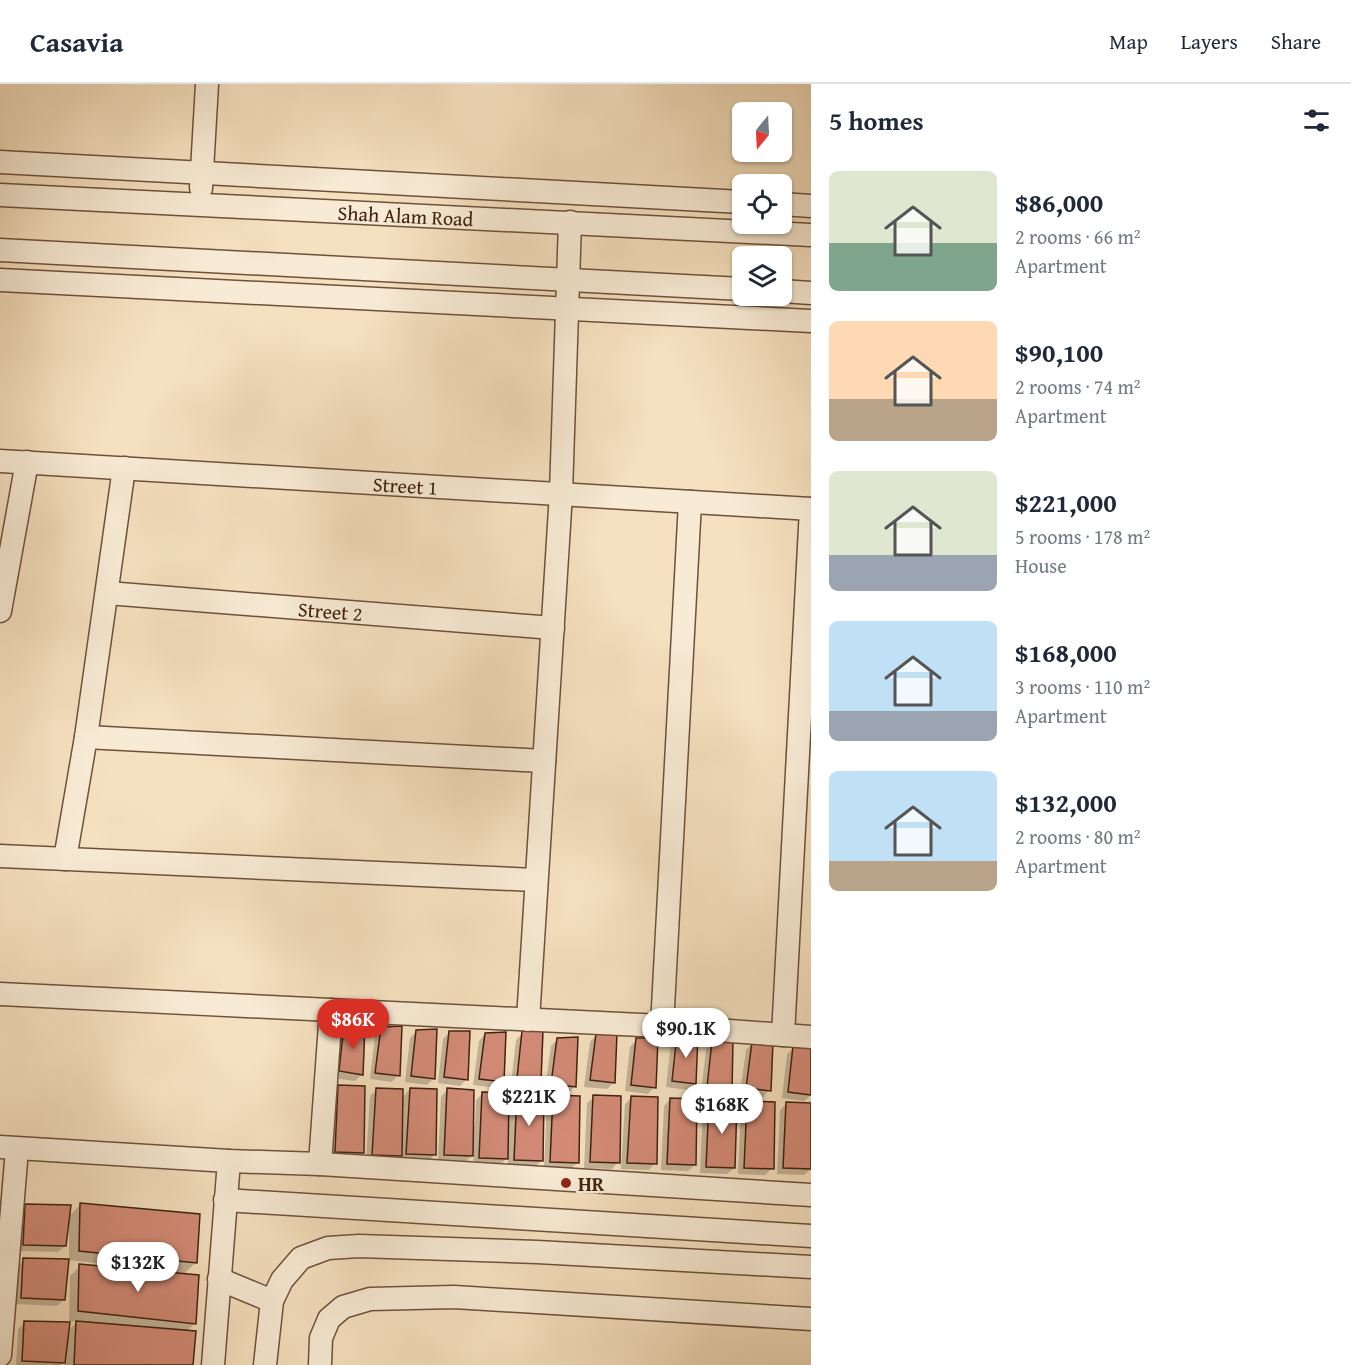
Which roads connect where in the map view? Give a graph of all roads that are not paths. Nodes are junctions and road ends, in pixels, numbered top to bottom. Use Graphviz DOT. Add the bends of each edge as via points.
graph roads {
  1 [pos="207,84"];
  2 [pos="0,162"];
  3 [pos="201,173"];
  4 [pos="0,195"];
  5 [pos="732,201"];
  6 [pos="200,205"];
  7 [pos="792,205"];
  8 [pos="811,206"];
  9 [pos="570,222"];
  10 [pos="811,235"];
  11 [pos="0,250"];
  12 [pos="0,280"];
  13 [pos="567,280"];
  14 [pos="732,288"];
  15 [pos="792,292"];
  16 [pos="811,293"];
  17 [pos="566,308"];
  18 [pos="811,321"];
  19 [pos="0,460"];
  20 [pos="27,462"];
  21 [pos="123,468"];
  22 [pos="561,494"];
  23 [pos="690,502"];
  24 [pos="811,509"];
  25 [pos="107,593"];
  26 [pos="0,611"];
  27 [pos="553,628"];
  28 [pos="86,737"];
  29 [pos="544,761"];
  30 [pos="0,856"];
  31 [pos="65,858"];
  32 [pos="535,880"];
  33 [pos="0,994"];
  34 [pos="331,1010"];
  35 [pos="528,1020"];
  36 [pos="662,1026"];
  37 [pos="783,1035"];
  38 [pos="811,1037"];
  39 [pos="8,1148"];
  40 [pos="229,1161"];
  41 [pos="320,1164"];
  42 [pos="811,1195"];
  43 [pos="225,1200"];
  44 [pos="811,1236"];
  45 [pos="811,1268"];
  46 [pos="219,1279"];
  47 [pos="272,1301"];
  48 [pos="811,1319"];
  49 [pos="0,1346"];
  50 [pos="213,1365"];
  51 [pos="265,1365"];
  52 [pos="320,1365"];
  1 -- 3 [label="street"];
  2 -- 3 [label="street"];
  3 -- 5 [label="street"];
  3 -- 6 [label="street"];
  4 -- 6 [label="street, Shah Alam Road"];
  6 -- 9 [label="street, Shah Alam Road"];
  7 -- 8 [label="street"];
  9 -- 10 [label="street, Shah Alam Road"];
  9 -- 13 [label="street"];
  11 -- 13 [label="street"];
  12 -- 17 [label="street"];
  13 -- 14 [label="street"];
  13 -- 17 [label="street"];
  15 -- 16 [label="street"];
  17 -- 18 [label="street"];
  17 -- 22 [label="street"];
  19 -- 20 [label="street, Street 1"];
  20 -- 21 [label="street, Street 1"];
  20 -- 26 [label="street"];
  21 -- 22 [label="street, Street 1"];
  21 -- 25 [label="street"];
  22 -- 23 [label="street, Street 1"];
  22 -- 27 [label="street"];
  23 -- 24 [label="street, Street 1"];
  23 -- 36 [label="street"];
  24 -- 37 [label="street"];
  25 -- 27 [label="street, Street 2"];
  25 -- 28 [label="street"];
  27 -- 29 [label="street"];
  28 -- 29 [label="street"];
  28 -- 31 [label="street"];
  29 -- 32 [label="street"];
  30 -- 31 [label="street"];
  31 -- 32 [label="street"];
  32 -- 35 [label="street"];
  33 -- 34 [label="street"];
  34 -- 35 [label="street"];
  34 -- 41 [label="street"];
  35 -- 36 [label="street"];
  36 -- 37 [label="street"];
  37 -- 38 [label="street"];
  39 -- 40 [label="street"];
  39 -- 49 [label="street"];
  40 -- 41 [label="street"];
  40 -- 43 [label="street"];
  41 -- 42 [label="street"];
  43 -- 44 [label="street"];
  43 -- 46 [label="street"];
  45 -- 47 [label="street" via="537,1252 327,1248 301,1258 282,1280"];
  46 -- 47 [label="street"];
  46 -- 50 [label="street"];
  47 -- 51 [label="street"];
  48 -- 52 [label="street" via="454,1297 370,1299 343,1307 329,1319 321,1338"];
}
